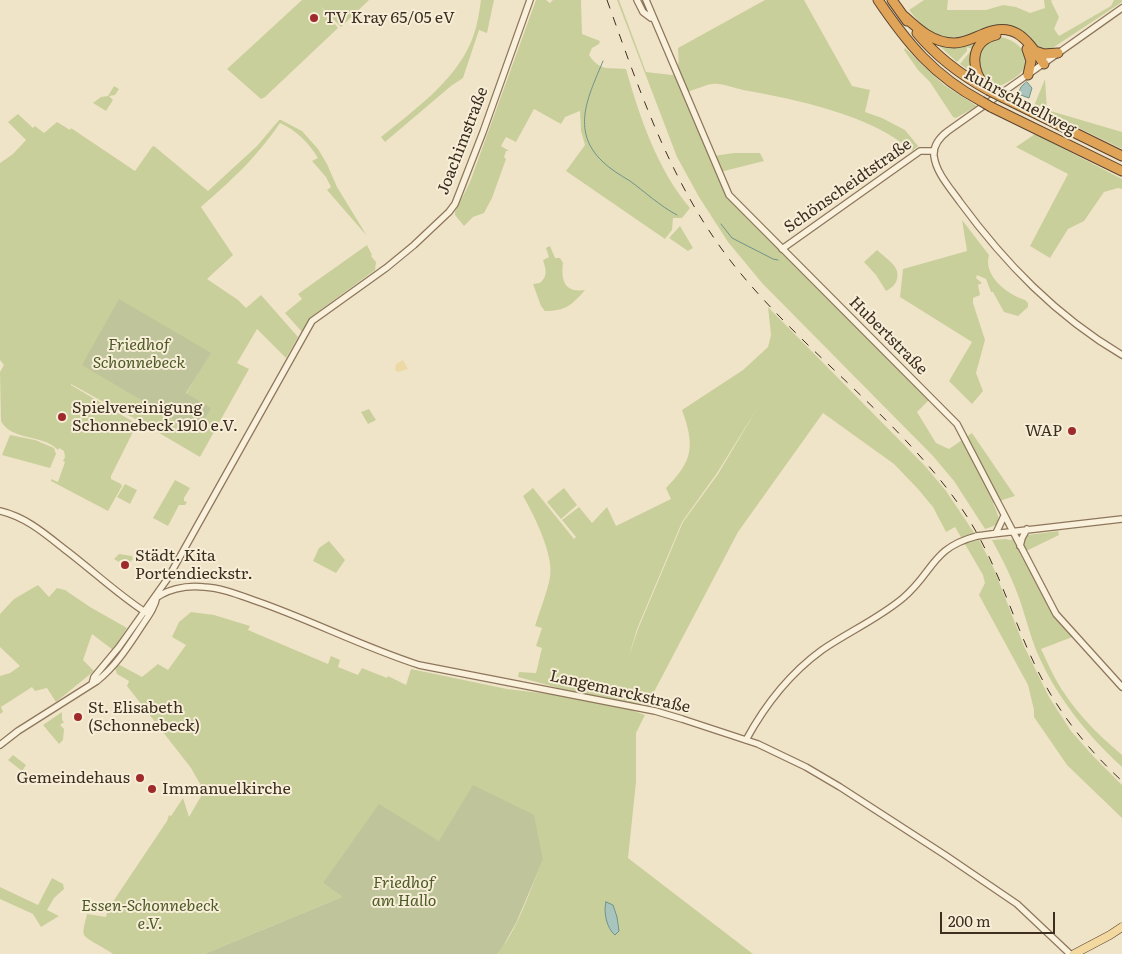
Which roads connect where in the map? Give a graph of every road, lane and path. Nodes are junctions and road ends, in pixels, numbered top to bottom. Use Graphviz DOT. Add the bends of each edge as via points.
graph roads {
  1 [pos="530,0"];
  2 [pos="637,0"];
  3 [pos="646,0"];
  4 [pos="878,0"];
  5 [pos="892,0"];
  6 [pos="1122,8"];
  7 [pos="904,16"];
  8 [pos="653,17"];
  9 [pos="1031,50"];
  10 [pos="1058,53"];
  11 [pos="1042,66"];
  12 [pos="1028,75"];
  13 [pos="988,90"];
  14 [pos="934,151"];
  15 [pos="1122,156"];
  16 [pos="1122,171"];
  17 [pos="782,249"];
  18 [pos="1122,355"];
  19 [pos="0,511"];
  20 [pos="1004,516"];
  21 [pos="1122,519"];
  22 [pos="1027,528"];
  23 [pos="1012,531"];
  24 [pos="994,533"];
  25 [pos="1020,546"];
  26 [pos="172,590"];
  27 [pos="158,594"];
  28 [pos="153,604"];
  29 [pos="146,613"];
  30 [pos="1122,687"];
  31 [pos="746,740"];
  32 [pos="0,745"];
  33 [pos="1122,927"];
  34 [pos="1070,954"];
  35 [pos="1074,954"];
  1 -- 27 [label="street, Joachimstraße" via="460,195 449,212 421,239 312,321"];
  2 -- 8 [label="street" via="643,12"];
  3 -- 8 [label="street, Hubertstraße"];
  4 -- 16 [label="highway, Ruhrschnellweg, bridge" via="905,39 930,66 956,86 991,107"];
  5 -- 7 [label="highway, Ruhrschnellweg"];
  6 -- 10 [label="street, Schönscheidtstraße"];
  7 -- 9 [label="highway" via="926,34 952,43 990,31 1010,30 1020,35"];
  7 -- 13 [label="highway, Ruhrschnellweg" via="945,61"];
  8 -- 17 [label="street, Hubertstraße" via="729,195"];
  9 -- 10 [label="highway" via="1044,54"];
  9 -- 11 [label="highway"];
  9 -- 12 [label="highway"];
  9 -- 13 [label="highway" via="1002,34 982,42 974,66"];
  10 -- 11 [label="street, Schönscheidtstraße"];
  11 -- 12 [label="street, Schönscheidtstraße"];
  12 -- 14 [label="street, Schönscheidtstraße" via="948,131"];
  13 -- 15 [label="highway, Ruhrschnellweg, bridge"];
  14 -- 17 [label="street, Schönscheidtstraße" via="920,151"];
  14 -- 18 [label="street" via="940,174 1009,263 1061,313"];
  17 -- 20 [label="street, Hubertstraße" via="954,421"];
  19 -- 29 [label="street" via="30,522"];
  20 -- 23 [label="street, Hubertstraße"];
  20 -- 24 [label="street"];
  21 -- 22 [label="street"];
  22 -- 23 [label="street"];
  22 -- 25 [label="street"];
  23 -- 24 [label="street"];
  23 -- 25 [label="street, Hubertstraße"];
  24 -- 31 [label="street, bridge" via="949,547 904,597 801,666 771,698"];
  25 -- 30 [label="street, Hubertstraße" via="1056,614"];
  26 -- 27 [label="street, Langemarckstraße"];
  26 -- 28 [label="street"];
  26 -- 31 [label="street, Langemarckstraße" via="204,586 272,606 424,667 654,711"];
  27 -- 28 [label="street, Joachimstraße"];
  28 -- 29 [label="street"];
  29 -- 32 [label="street" via="131,644 97,682"];
  31 -- 34 [label="street, Langemarckstraße" via="806,768 864,802 1017,904"];
  33 -- 35 [label="main road"];
}
